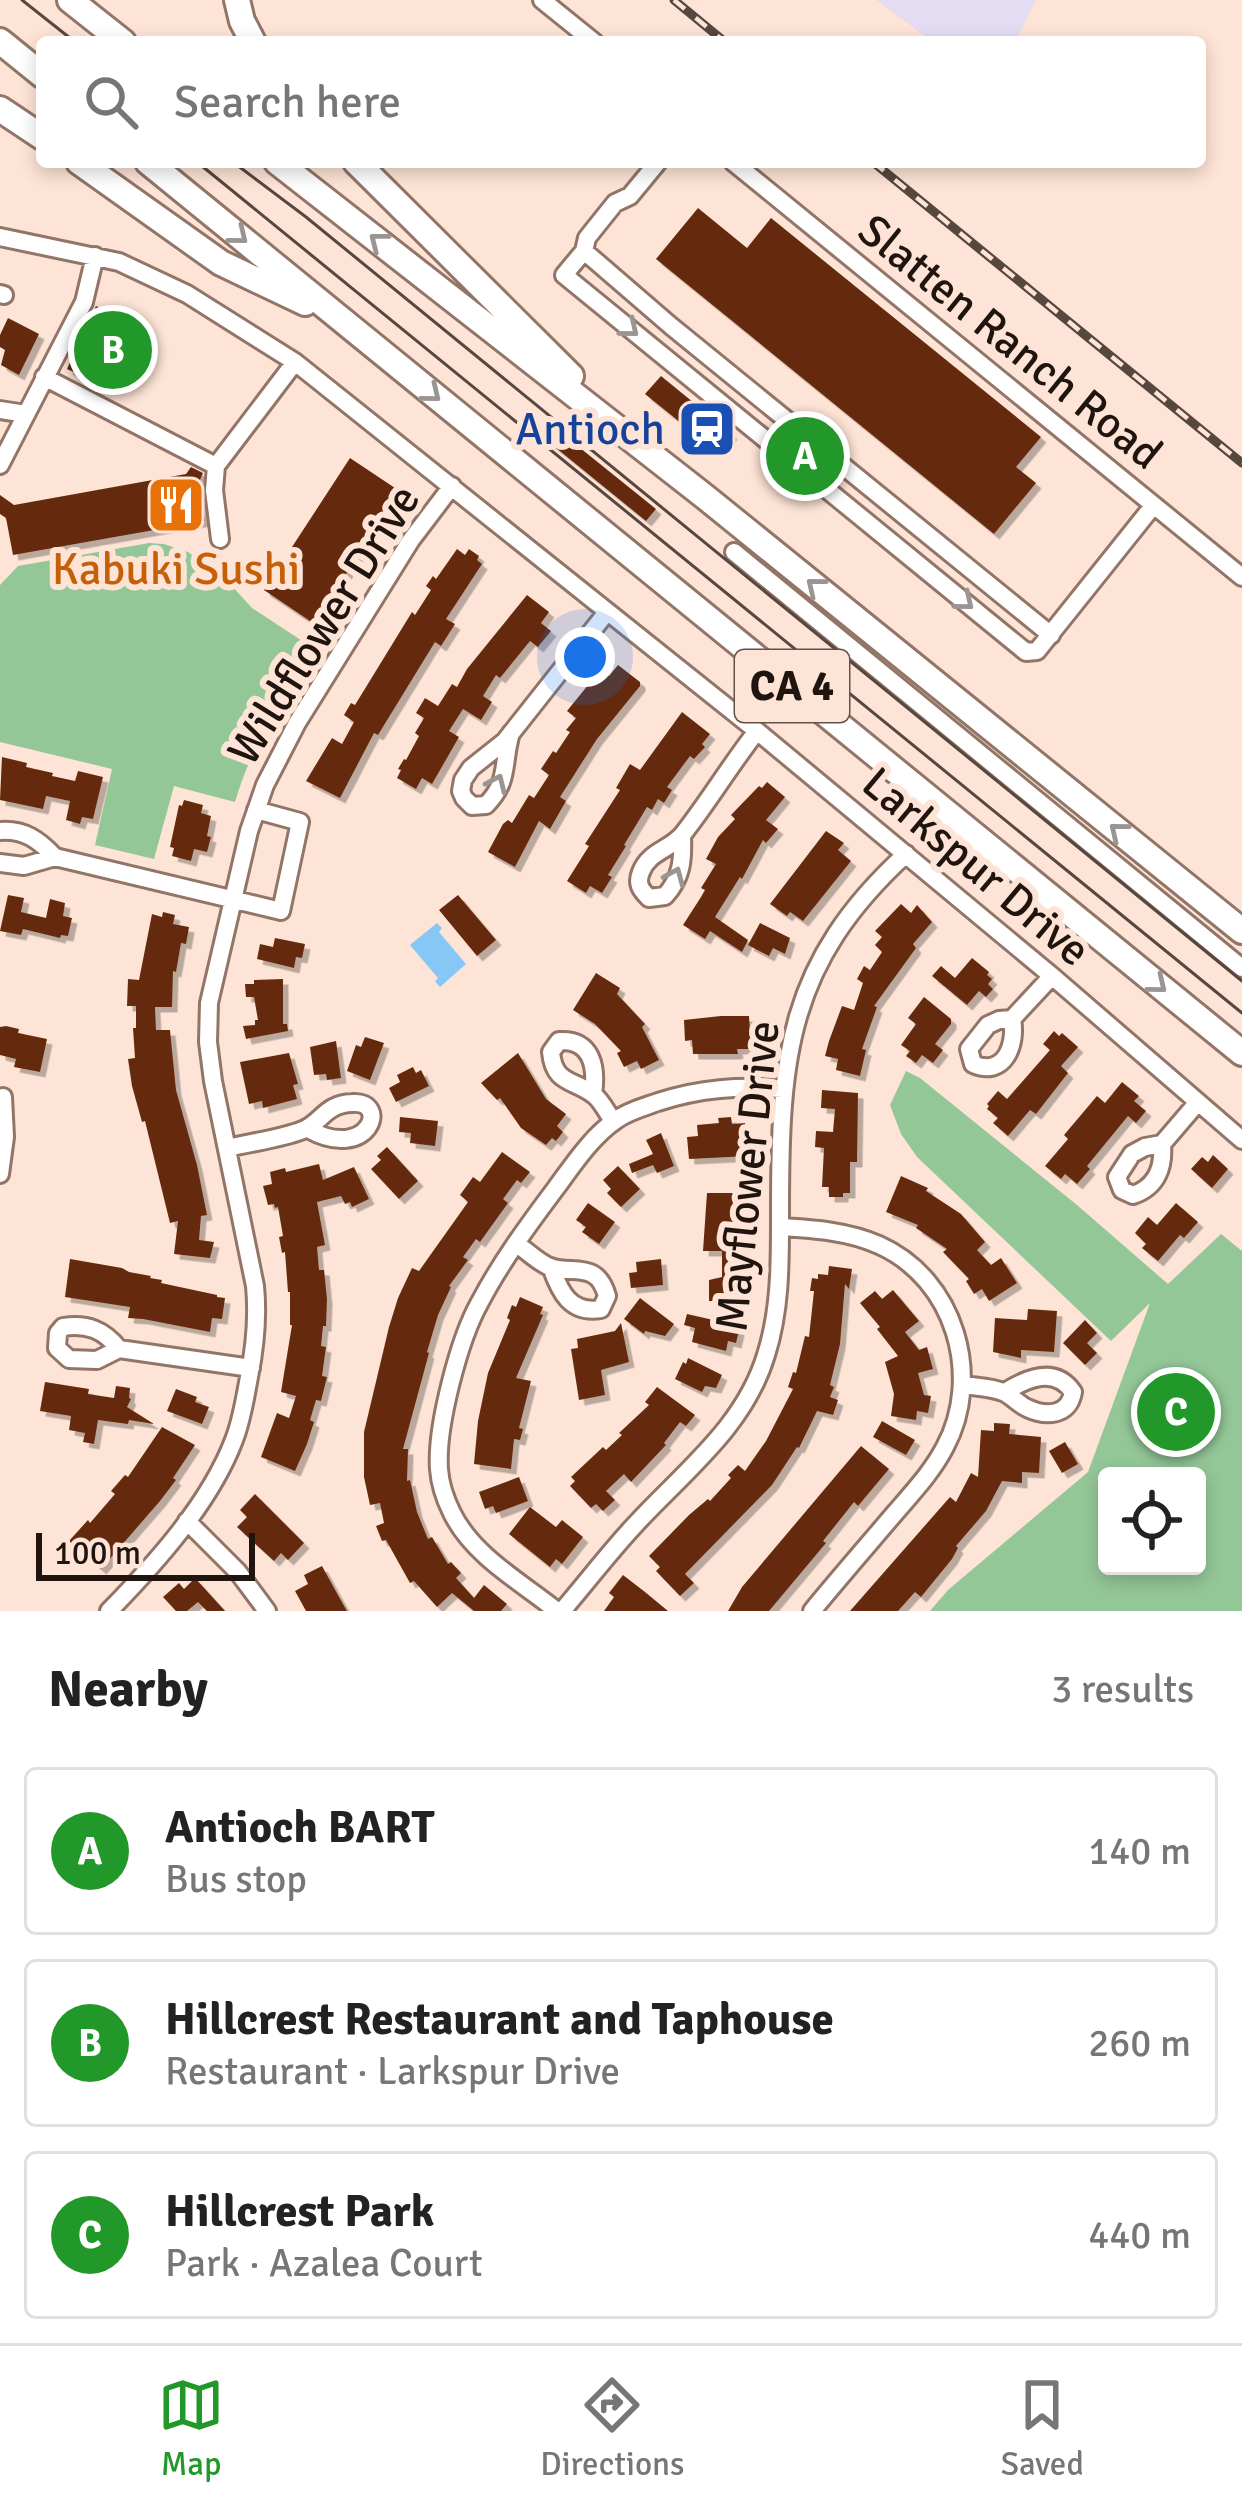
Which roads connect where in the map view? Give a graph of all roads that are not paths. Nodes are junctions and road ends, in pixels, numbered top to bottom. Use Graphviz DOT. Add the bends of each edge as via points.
graph roads {
  1 [pos="70,0"];
  2 [pos="237,0"];
  3 [pos="542,0"];
  4 [pos="115,36"];
  5 [pos="250,36"];
  6 [pos="587,36"];
  7 [pos="0,40"];
  8 [pos="36,70"];
  9 [pos="0,109"];
  10 [pos="36,133"];
  11 [pos="87,168"];
  12 [pos="155,168"];
  13 [pos="285,168"];
  14 [pos="362,168"];
  15 [pos="653,168"];
  16 [pos="740,168"];
  17 [pos="0,237"];
  18 [pos="584,250"];
  19 [pos="95,256"];
  20 [pos="341,320"];
  21 [pos="295,362"];
  22 [pos="44,377"];
  23 [pos="0,410"];
  24 [pos="26,414"];
  25 [pos="636,442"];
  26 [pos="0,465"];
  27 [pos="215,466"];
  28 [pos="452,486"];
  29 [pos="1153,506"];
  30 [pos="220,539"];
  31 [pos="741,563"];
  32 [pos="1242,577"];
  33 [pos="607,612"];
  34 [pos="1051,635"];
  35 [pos="757,731"];
  36 [pos="511,733"];
  37 [pos="256,809"];
  38 [pos="0,831"];
  39 [pos="682,836"];
  40 [pos="906,854"];
  41 [pos="55,857"];
  42 [pos="0,863"];
  43 [pos="232,899"];
  44 [pos="1242,931"];
  45 [pos="1242,968"];
  46 [pos="1052,976"];
  47 [pos="1012,1019"];
  48 [pos="1242,1052"];
  49 [pos="783,1089"];
  50 [pos="593,1094"];
  51 [pos="2,1097"];
  52 [pos="1198,1102"];
  53 [pos="614,1121"];
  54 [pos="308,1129"];
  55 [pos="1242,1140"];
  56 [pos="1162,1144"];
  57 [pos="228,1148"];
  58 [pos="0,1174"];
  59 [pos="780,1227"];
  60 [pos="517,1244"];
  61 [pos="551,1267"];
  62 [pos="118,1349"];
  63 [pos="250,1368"];
  64 [pos="964,1385"];
  65 [pos="1005,1392"];
  66 [pos="187,1521"];
  67 [pos="109,1611"];
  68 [pos="267,1611"];
  69 [pos="560,1611"];
  70 [pos="812,1611"];
  1 -- 4 [label="highway"];
  2 -- 5 [label="highway"];
  3 -- 6 [label="street"];
  7 -- 8 [label="highway"];
  9 -- 10 [label="highway"];
  11 -- 20 [label="highway" via="221,263"];
  12 -- 20 [label="highway, CA 4, one-way"];
  25 -- 13 [label="highway, CA 4, one-way"];
  14 -- 25 [label="highway"];
  15 -- 18 [label="street" via="615,203"];
  16 -- 29 [label="street, Slatten Ranch Road"];
  17 -- 19 [label="street, Larkspur Drive"];
  18 -- 34 [label="street"];
  18 -- 34 [label="street, one-way" via="564,275 1026,652"];
  19 -- 21 [label="street, Larkspur Drive" via="187,294"];
  19 -- 22 [label="street" via="84,302 72,308"];
  20 -- 48 [label="highway, CA 4, one-way"];
  21 -- 27 [label="street"];
  21 -- 28 [label="street, Larkspur Drive"];
  22 -- 24 [label="street"];
  22 -- 27 [label="street"];
  23 -- 24 [label="street"];
  24 -- 26 [label="street"];
  44 -- 25 [label="highway, CA 4, one-way"];
  27 -- 30 [label="street"];
  28 -- 33 [label="street, Larkspur Drive"];
  28 -- 37 [label="street, Wildflower Drive" via="334,662"];
  29 -- 32 [label="street, Slatten Ranch Road"];
  29 -- 34 [label="street"];
  31 -- 45 [label="street"];
  33 -- 35 [label="street, Larkspur Drive"];
  33 -- 36 [label="street"];
  35 -- 39 [label="street"];
  35 -- 40 [label="street, Larkspur Drive"];
  37 -- 43 [label="street, Wildflower Drive"];
  37 -- 43 [label="street" via="300,822 281,911"];
  38 -- 41 [label="street" via="31,836"];
  40 -- 46 [label="street, Larkspur Drive"];
  40 -- 49 [label="street, Mayflower Drive" via="857,904 818,964 793,1031"];
  41 -- 42 [label="street"];
  41 -- 43 [label="street"];
  43 -- 57 [label="street, Wildflower Drive" via="208,1036"];
  46 -- 47 [label="street"];
  46 -- 52 [label="street, Larkspur Drive"];
  49 -- 53 [label="street" via="696,1090"];
  49 -- 59 [label="street, Mayflower Drive"];
  50 -- 53 [label="street"];
  51 -- 58 [label="street"];
  52 -- 55 [label="street, Larkspur Drive"];
  52 -- 56 [label="street"];
  53 -- 60 [label="street"];
  54 -- 57 [label="street"];
  57 -- 63 [label="street, Wildflower Drive" via="256,1300"];
  59 -- 64 [label="street" via="850,1235 910,1265 947,1314"];
  59 -- 69 [label="street, Mayflower Drive" via="776,1313 748,1396 717,1442"];
  60 -- 61 [label="street"];
  60 -- 69 [label="street" via="466,1331 439,1471 470,1541"];
  62 -- 63 [label="street"];
  63 -- 66 [label="street, Wildflower Drive" via="236,1437"];
  64 -- 65 [label="street"];
  64 -- 70 [label="street" via="956,1425 932,1468"];
  66 -- 67 [label="street, Wildflower Drive"];
  66 -- 68 [label="street"];
}
